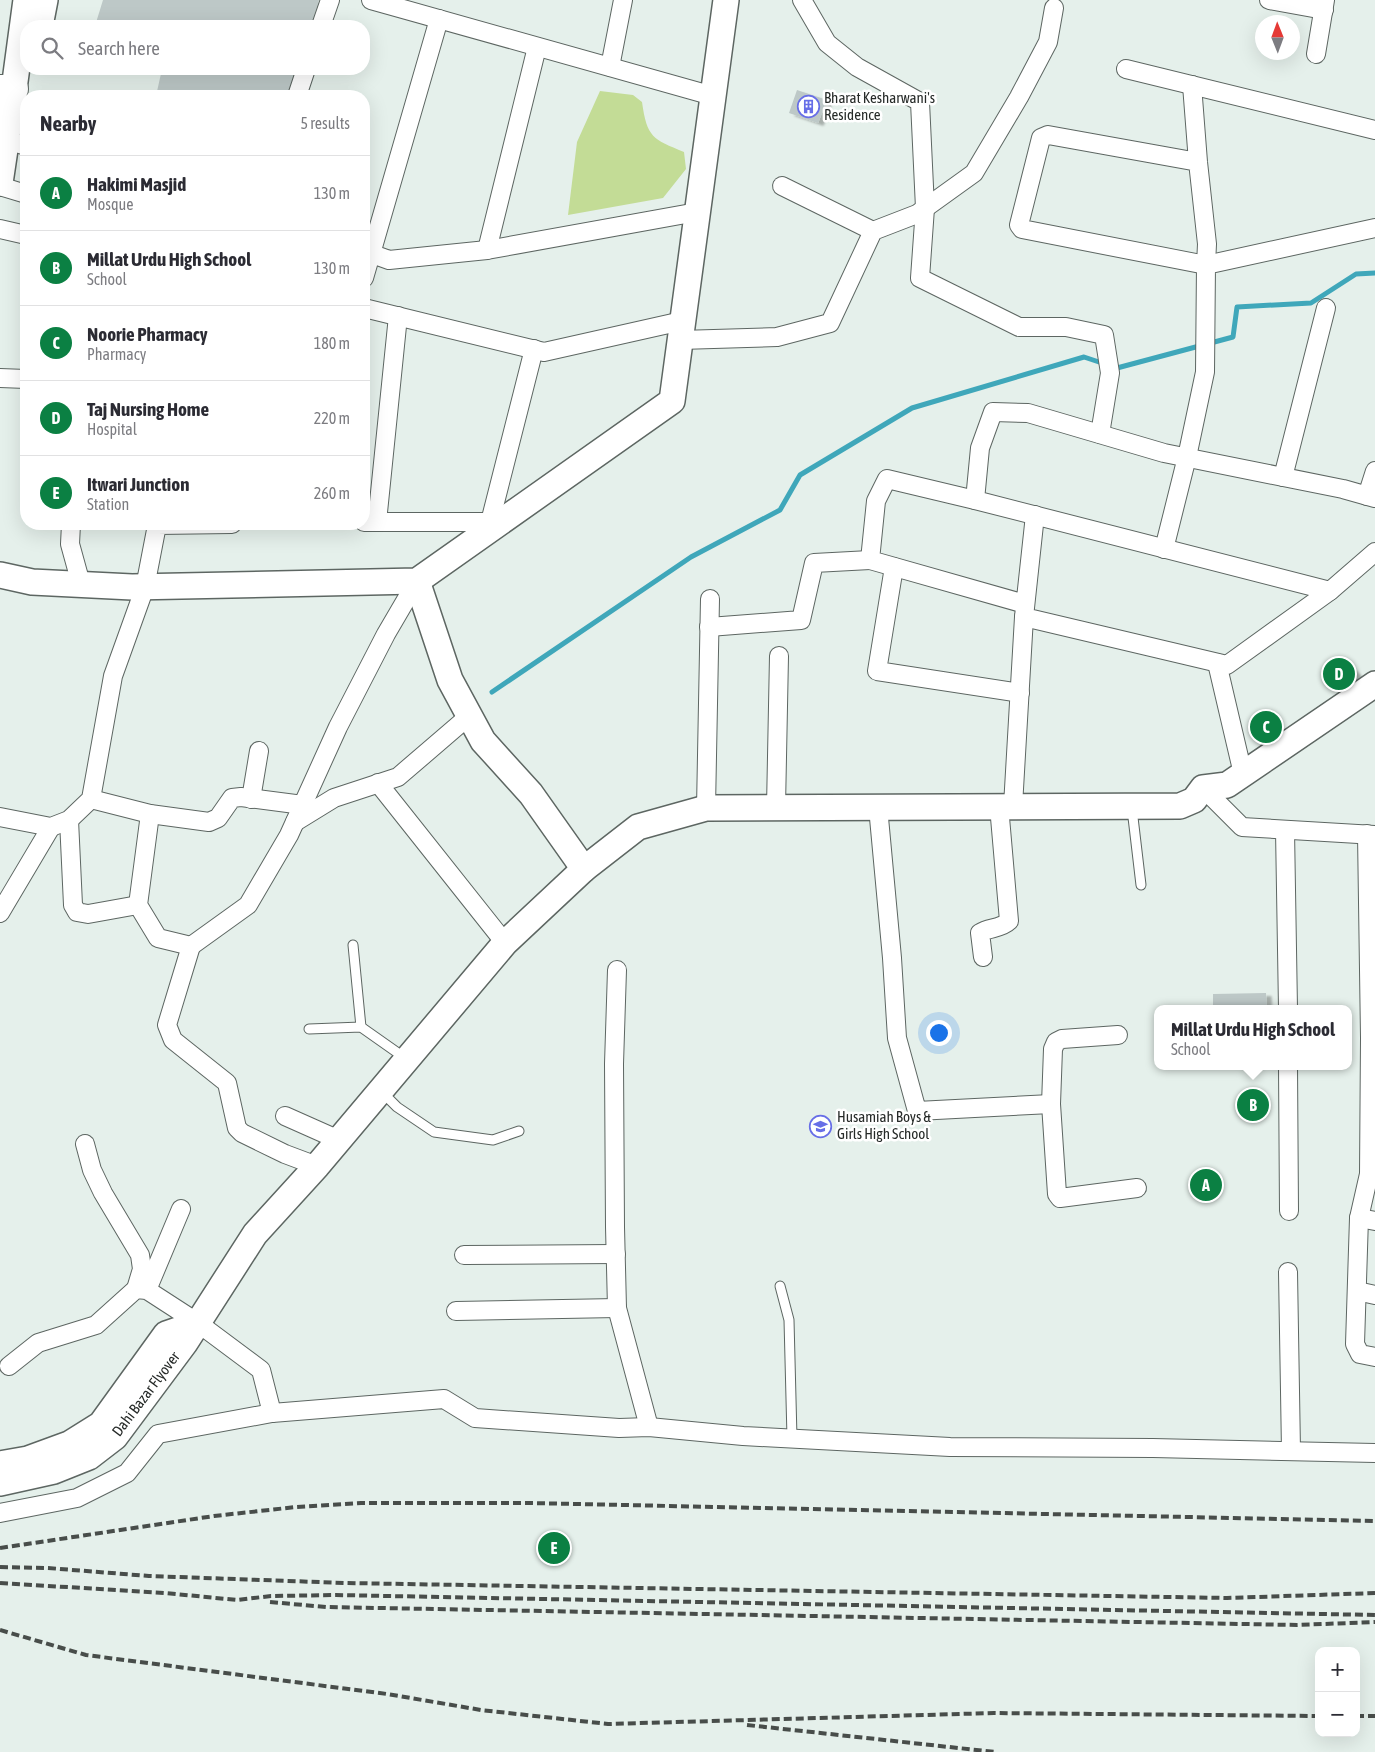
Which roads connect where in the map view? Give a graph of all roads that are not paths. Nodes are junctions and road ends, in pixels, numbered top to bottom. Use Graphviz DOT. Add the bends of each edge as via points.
graph roads {
  1 [pos="10,0"];
  2 [pos="26,0"];
  3 [pos="45,0"];
  4 [pos="330,0"];
  5 [pos="371,0"];
  6 [pos="623,0"];
  7 [pos="726,0"];
  8 [pos="802,0"];
  9 [pos="1270,0"];
  10 [pos="1325,5"];
  11 [pos="1054,8"];
  12 [pos="439,19"];
  13 [pos="41,20"];
  14 [pos="323,20"];
  15 [pos="12,42"];
  16 [pos="537,47"];
  17 [pos="1316,54"];
  18 [pos="610,67"];
  19 [pos="1126,69"];
  20 [pos="304,75"];
  21 [pos="7,84"];
  22 [pos="1192,85"];
  23 [pos="299,90"];
  24 [pos="712,96"];
  25 [pos="1375,130"];
  26 [pos="11,142"];
  27 [pos="1198,162"];
  28 [pos="0,184"];
  29 [pos="782,186"];
  30 [pos="20,192"];
  31 [pos="925,208"];
  32 [pos="697,212"];
  33 [pos="0,228"];
  34 [pos="1375,228"];
  35 [pos="873,231"];
  36 [pos="20,233"];
  37 [pos="370,242"];
  38 [pos="487,250"];
  39 [pos="370,253"];
  40 [pos="1206,264"];
  41 [pos="1326,308"];
  42 [pos="370,309"];
  43 [pos="398,316"];
  44 [pos="681,330"];
  45 [pos="534,349"];
  46 [pos="0,378"];
  47 [pos="20,379"];
  48 [pos="1100,434"];
  49 [pos="1187,457"];
  50 [pos="1375,470"];
  51 [pos="1283,477"];
  52 [pos="1371,497"];
  53 [pos="976,500"];
  54 [pos="1035,515"];
  55 [pos="370,522"];
  56 [pos="495,522"];
  57 [pos="71,530"];
  58 [pos="155,530"];
  59 [pos="1164,549"];
  60 [pos="1375,552"];
  61 [pos="870,560"];
  62 [pos="894,567"];
  63 [pos="0,575"];
  64 [pos="417,582"];
  65 [pos="81,584"];
  66 [pos="145,587"];
  67 [pos="1330,591"];
  68 [pos="710,600"];
  69 [pos="1024,610"];
  70 [pos="710,627"];
  71 [pos="779,656"];
  72 [pos="1216,663"];
  73 [pos="1375,684"];
  74 [pos="1020,692"];
  75 [pos="469,716"];
  76 [pos="259,751"];
  77 [pos="1243,774"];
  78 [pos="378,783"];
  79 [pos="1203,788"];
  80 [pos="91,799"];
  81 [pos="251,799"];
  82 [pos="303,805"];
  83 [pos="1006,806"];
  84 [pos="1132,806"];
  85 [pos="776,807"];
  86 [pos="878,807"];
  87 [pos="706,808"];
  88 [pos="150,814"];
  89 [pos="0,817"];
  90 [pos="69,820"];
  91 [pos="295,822"];
  92 [pos="51,827"];
  93 [pos="1285,830"];
  94 [pos="1371,835"];
  95 [pos="584,868"];
  96 [pos="1141,885"];
  97 [pos="138,905"];
  98 [pos="0,913"];
  99 [pos="505,943"];
  100 [pos="353,945"];
  101 [pos="191,946"];
  102 [pos="984,956"];
  103 [pos="617,970"];
  104 [pos="1372,1003"];
  105 [pos="1288,1005"];
  106 [pos="361,1027"];
  107 [pos="309,1029"];
  108 [pos="1118,1036"];
  109 [pos="1373,1038"];
  110 [pos="407,1060"];
  111 [pos="1288,1070"];
  112 [pos="381,1091"];
  113 [pos="1051,1104"];
  114 [pos="285,1116"];
  115 [pos="519,1131"];
  116 [pos="1372,1136"];
  117 [pos="339,1140"];
  118 [pos="85,1144"];
  119 [pos="317,1166"];
  120 [pos="1372,1175"];
  121 [pos="1137,1188"];
  122 [pos="181,1209"];
  123 [pos="1289,1210"];
  124 [pos="1367,1219"];
  125 [pos="616,1254"];
  126 [pos="464,1255"];
  127 [pos="1288,1272"];
  128 [pos="780,1286"];
  129 [pos="142,1290"];
  130 [pos="1357,1291"];
  131 [pos="1375,1295"];
  132 [pos="617,1308"];
  133 [pos="456,1311"];
  134 [pos="191,1333"];
  135 [pos="1375,1357"];
  136 [pos="9,1366"];
  137 [pos="272,1413"];
  138 [pos="649,1427"];
  139 [pos="792,1438"];
  140 [pos="1291,1451"];
  141 [pos="1375,1453"];
  142 [pos="0,1464"];
  143 [pos="0,1483"];
  144 [pos="0,1512"];
  1 -- 15 [label="street"];
  2 -- 15 [label="street"];
  3 -- 13 [label="street"];
  4 -- 14 [label="street"];
  5 -- 12 [label="street"];
  6 -- 18 [label="street"];
  7 -- 24 [label="street"];
  8 -- 31 [label="street" via="828,43 857,67 920,102"];
  9 -- 10 [label="street"];
  10 -- 17 [label="street"];
  11 -- 31 [label="street" via="1048,42 974,173"];
  12 -- 16 [label="street"];
  12 -- 37 [label="street"];
  15 -- 21 [label="street"];
  16 -- 18 [label="street"];
  16 -- 38 [label="street"];
  18 -- 24 [label="street"];
  19 -- 22 [label="street"];
  20 -- 23 [label="street"];
  21 -- 26 [label="street"];
  22 -- 25 [label="street"];
  22 -- 27 [label="street"];
  24 -- 32 [label="street"];
  26 -- 28 [label="street"];
  27 -- 40 [label="street" via="1207,244"];
  27 -- 40 [label="street" via="1048,135 1041,138 1019,225 1022,229"];
  28 -- 30 [label="street"];
  29 -- 35 [label="street"];
  31 -- 35 [label="street"];
  31 -- 48 [label="street" via="920,278 1019,327 1066,327 1104,335 1110,373"];
  32 -- 38 [label="street"];
  32 -- 44 [label="street"];
  33 -- 36 [label="street"];
  34 -- 40 [label="street"];
  35 -- 44 [label="street" via="830,323 777,337"];
  38 -- 39 [label="street" via="389,260"];
  40 -- 49 [label="street" via="1205,372"];
  41 -- 51 [label="street"];
  42 -- 43 [label="street"];
  43 -- 45 [label="street"];
  43 -- 55 [label="street"];
  44 -- 45 [label="street" via="544,352"];
  44 -- 56 [label="street" via="672,400"];
  45 -- 56 [label="street"];
  46 -- 47 [label="street"];
  48 -- 49 [label="street"];
  48 -- 53 [label="street" via="1028,414 993,412 980,448"];
  49 -- 51 [label="street"];
  49 -- 59 [label="street"];
  50 -- 52 [label="street"];
  51 -- 52 [label="street"];
  53 -- 54 [label="street"];
  53 -- 61 [label="street" via="887,479 876,501"];
  54 -- 59 [label="street"];
  54 -- 69 [label="street"];
  55 -- 56 [label="street"];
  56 -- 64 [label="street"];
  57 -- 65 [label="street" via="70,544"];
  58 -- 66 [label="street"];
  59 -- 67 [label="street"];
  60 -- 67 [label="street"];
  61 -- 62 [label="street"];
  61 -- 70 [label="street" via="814,563 801,620"];
  62 -- 69 [label="street"];
  62 -- 74 [label="street" via="877,671"];
  63 -- 65 [label="street" via="32,582"];
  64 -- 66 [label="street"];
  64 -- 75 [label="street" via="450,680"];
  64 -- 82 [label="street" via="338,727"];
  65 -- 66 [label="street"];
  66 -- 80 [label="street" via="113,676"];
  67 -- 72 [label="street" via="1227,665"];
  68 -- 70 [label="street"];
  69 -- 72 [label="street"];
  69 -- 74 [label="street"];
  70 -- 87 [label="street"];
  71 -- 85 [label="street"];
  72 -- 77 [label="street"];
  73 -- 77 [label="street"];
  74 -- 83 [label="street"];
  75 -- 78 [label="street" via="398,777"];
  75 -- 95 [label="street" via="483,741 531,794"];
  76 -- 81 [label="street"];
  77 -- 79 [label="street" via="1227,785"];
  78 -- 91 [label="street" via="334,798"];
  78 -- 99 [label="street"];
  79 -- 84 [label="street, Dahi Bazar Flyover" via="1194,800 1180,806"];
  79 -- 93 [label="street" via="1242,828"];
  80 -- 88 [label="street"];
  80 -- 90 [label="street"];
  81 -- 82 [label="street"];
  81 -- 88 [label="street" via="232,798 218,818 209,822"];
  82 -- 91 [label="street"];
  83 -- 84 [label="street, Dahi Bazar Flyover"];
  83 -- 86 [label="street, Dahi Bazar Flyover"];
  83 -- 102 [label="street" via="1009,921 980,933"];
  84 -- 96 [label="lane"];
  85 -- 86 [label="street, Dahi Bazar Flyover"];
  85 -- 87 [label="street, Dahi Bazar Flyover"];
  86 -- 113 [label="street" via="896,1038 917,1111"];
  87 -- 95 [label="street, Dahi Bazar Flyover" via="638,827"];
  88 -- 97 [label="street"];
  89 -- 92 [label="street"];
  90 -- 92 [label="street"];
  90 -- 97 [label="street" via="73,905 77,912 88,914"];
  91 -- 101 [label="street" via="248,905"];
  92 -- 98 [label="street"];
  93 -- 94 [label="street"];
  93 -- 105 [label="street"];
  94 -- 104 [label="street"];
  95 -- 99 [label="street, Dahi Bazar Flyover"];
  97 -- 101 [label="street" via="158,938"];
  99 -- 110 [label="street, Dahi Bazar Flyover"];
  100 -- 106 [label="lane"];
  101 -- 119 [label="street" via="166,1025 173,1040 227,1083 238,1128 242,1132"];
  103 -- 125 [label="street" via="614,1064"];
  104 -- 109 [label="street"];
  106 -- 107 [label="lane"];
  106 -- 110 [label="lane"];
  108 -- 113 [label="street" via="1056,1042"];
  109 -- 116 [label="street"];
  110 -- 112 [label="street, Dahi Bazar Flyover"];
  111 -- 123 [label="street"];
  112 -- 115 [label="lane" via="397,1107 434,1132 492,1140"];
  112 -- 117 [label="street, Dahi Bazar Flyover"];
  113 -- 121 [label="street" via="1057,1194 1060,1198"];
  114 -- 117 [label="street"];
  116 -- 120 [label="street"];
  117 -- 119 [label="street, Dahi Bazar Flyover"];
  118 -- 129 [label="street" via="99,1185 140,1254"];
  119 -- 134 [label="street, Dahi Bazar Flyover" via="256,1234"];
  120 -- 124 [label="street"];
  122 -- 129 [label="street"];
  124 -- 130 [label="street"];
  125 -- 126 [label="street"];
  125 -- 132 [label="street"];
  127 -- 140 [label="street"];
  128 -- 139 [label="lane" via="789,1320"];
  129 -- 134 [label="street"];
  129 -- 136 [label="street" via="96,1325 38,1343"];
  130 -- 131 [label="street"];
  130 -- 135 [label="street" via="1355,1344 1360,1354"];
  132 -- 133 [label="street"];
  132 -- 138 [label="street"];
  134 -- 137 [label="street" via="261,1370"];
  134 -- 142 [label="street" via="166,1334 101,1424 69,1444"];
  134 -- 143 [label="street, Dahi Bazar Flyover" via="115,1437 89,1457 54,1471"];
  137 -- 138 [label="street" via="444,1399 475,1418 619,1428"];
  137 -- 144 [label="street" via="158,1434 127,1473 77,1498"];
  138 -- 139 [label="street"];
  139 -- 140 [label="street" via="950,1447"];
  140 -- 141 [label="street"];
}
